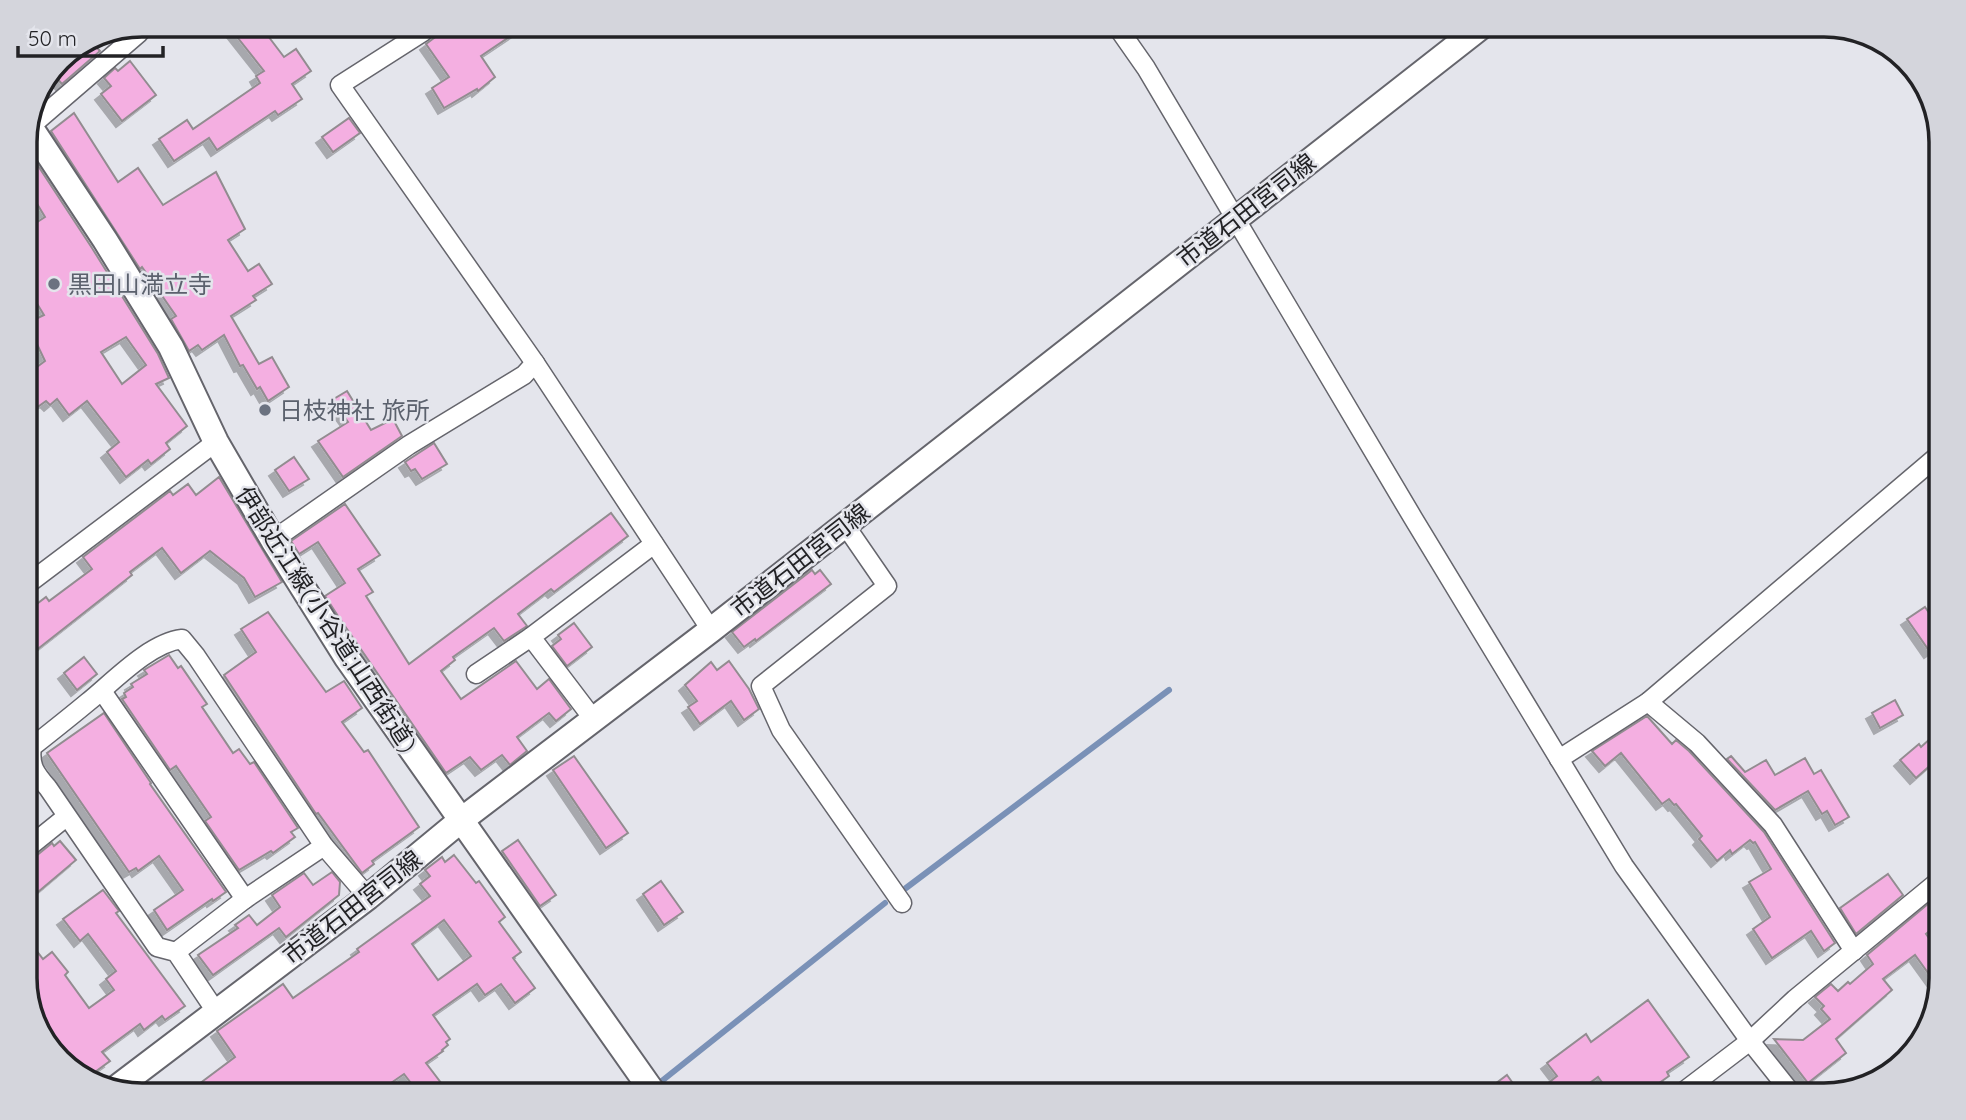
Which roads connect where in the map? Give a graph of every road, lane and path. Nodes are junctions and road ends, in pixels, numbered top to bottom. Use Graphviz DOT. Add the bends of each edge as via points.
graph roads {
  1 [pos="415,37"];
  2 [pos="1124,37"];
  3 [pos="1468,37"];
  4 [pos="133,38"];
  5 [pos="40,117"];
  6 [pos="37,136"];
  7 [pos="1236,218"];
  8 [pos="535,363"];
  9 [pos="216,442"];
  10 [pos="1929,463"];
  11 [pos="845,525"];
  12 [pos="273,540"];
  13 [pos="654,544"];
  14 [pos="37,577"];
  15 [pos="711,630"];
  16 [pos="531,637"];
  17 [pos="476,674"];
  18 [pos="102,691"];
  19 [pos="1648,702"];
  20 [pos="594,720"];
  21 [pos="37,743"];
  22 [pos="1559,759"];
  23 [pos="37,774"];
  24 [pos="66,817"];
  25 [pos="460,821"];
  26 [pos="37,840"];
  27 [pos="324,846"];
  28 [pos="1929,889"];
  29 [pos="368,897"];
  30 [pos="245,899"];
  31 [pos="902,903"];
  32 [pos="1854,951"];
  33 [pos="176,952"];
  34 [pos="216,1013"];
  35 [pos="1750,1041"];
  36 [pos="124,1081"];
  37 [pos="646,1083"];
  38 [pos="1696,1083"];
  39 [pos="1783,1083"];
  1 -- 8 [label="street" via="340,85"];
  2 -- 7 [label="street"];
  3 -- 7 [label="street, 市道石田宮司線"];
  4 -- 5 [label="street"];
  6 -- 9 [label="street, 伊部近江線(小谷道;山西街道)" via="170,347"];
  7 -- 11 [label="street, 市道石田宮司線"];
  7 -- 22 [label="street"];
  8 -- 12 [label="street" via="524,375 409,445"];
  8 -- 13 [label="street"];
  9 -- 12 [label="street, 伊部近江線(小谷道;山西街道)"];
  9 -- 14 [label="street"];
  10 -- 19 [label="street"];
  11 -- 15 [label="street, 市道石田宮司線"];
  11 -- 31 [label="street" via="887,586 761,686 781,730"];
  12 -- 25 [label="street, 伊部近江線(小谷道;山西街道)" via="347,658"];
  13 -- 15 [label="street"];
  13 -- 16 [label="street"];
  15 -- 20 [label="street, 市道石田宮司線"];
  16 -- 17 [label="street"];
  16 -- 20 [label="street"];
  18 -- 21 [label="street"];
  18 -- 27 [label="street" via="131,665 170,640 181,639"];
  18 -- 30 [label="street"];
  19 -- 22 [label="street"];
  19 -- 32 [label="street" via="1697,743 1773,825"];
  20 -- 25 [label="street, 市道石田宮司線"];
  22 -- 35 [label="street" via="1624,866"];
  23 -- 24 [label="street"];
  24 -- 26 [label="street"];
  24 -- 33 [label="street" via="157,947"];
  25 -- 29 [label="street, 市道石田宮司線"];
  25 -- 37 [label="street, 伊部近江線(小谷道;山西街道)"];
  27 -- 29 [label="street"];
  27 -- 30 [label="street"];
  28 -- 32 [label="street"];
  29 -- 34 [label="street, 市道石田宮司線"];
  30 -- 33 [label="street"];
  32 -- 35 [label="street"];
  33 -- 34 [label="street"];
  34 -- 36 [label="street, 市道石田宮司線"];
  35 -- 38 [label="street"];
  35 -- 39 [label="street"];
}
